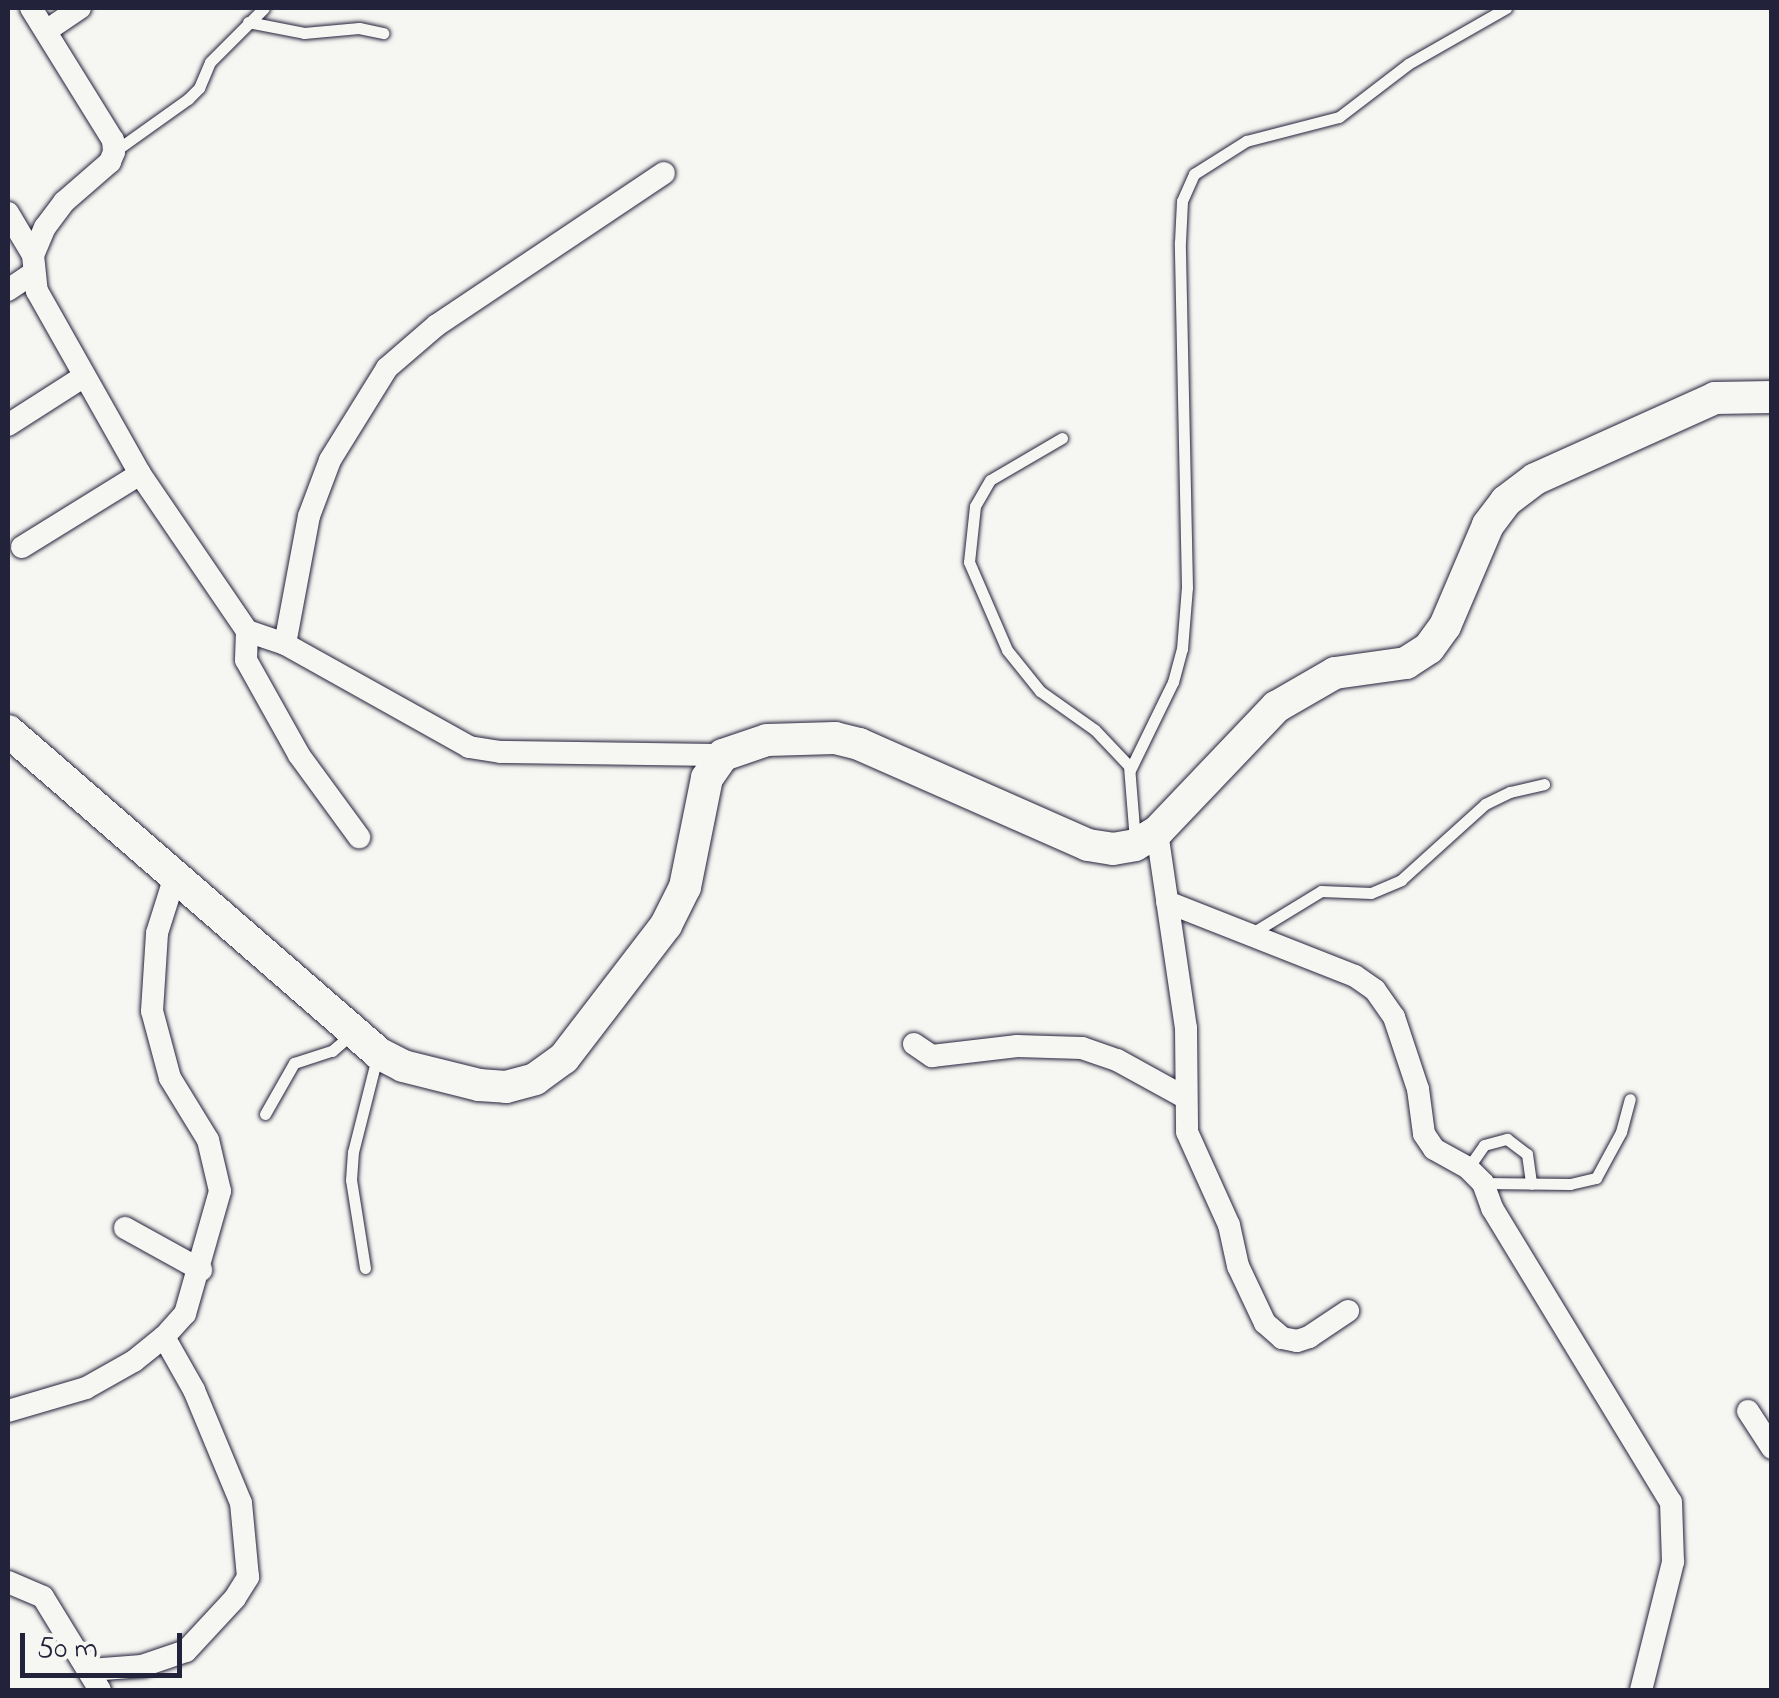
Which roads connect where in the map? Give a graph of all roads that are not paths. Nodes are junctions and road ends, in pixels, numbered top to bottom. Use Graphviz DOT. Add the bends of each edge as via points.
graph roads {
  1 [pos="32,8"];
  2 [pos="80,8"];
  3 [pos="264,8"];
  4 [pos="1506,8"];
  5 [pos="248,22"];
  6 [pos="46,31"];
  7 [pos="384,32"];
  8 [pos="114,152"];
  9 [pos="664,173"];
  10 [pos="8,213"];
  11 [pos="32,264"];
  12 [pos="8,290"];
  13 [pos="83,377"];
  14 [pos="1772,396"];
  15 [pos="8,426"];
  16 [pos="1062,438"];
  17 [pos="140,474"];
  18 [pos="22,547"];
  19 [pos="247,631"];
  20 [pos="285,644"];
  21 [pos="8,731"];
  22 [pos="722,755"];
  23 [pos="1130,770"];
  24 [pos="1544,784"];
  25 [pos="359,837"];
  26 [pos="1146,838"];
  27 [pos="176,874"];
  28 [pos="1167,902"];
  29 [pos="1249,934"];
  30 [pos="366,1043"];
  31 [pos="914,1044"];
  32 [pos="1186,1098"];
  33 [pos="1630,1099"];
  34 [pos="265,1114"];
  35 [pos="1476,1176"];
  36 [pos="1531,1184"];
  37 [pos="125,1228"];
  38 [pos="365,1268"];
  39 [pos="201,1270"];
  40 [pos="1348,1311"];
  41 [pos="164,1337"];
  42 [pos="8,1411"];
  43 [pos="1748,1411"];
  44 [pos="1772,1448"];
  45 [pos="8,1582"];
  46 [pos="95,1680"];
  47 [pos="1640,1690"];
  1 -- 6 [label="street"];
  2 -- 6 [label="street"];
  3 -- 5 [label="lane"];
  4 -- 23 [label="lane" via="1408,64 1339,117 1246,141 1194,174 1182,201 1180,242 1187,587 1182,648"];
  5 -- 7 [label="lane" via="304,33"];
  5 -- 8 [label="lane" via="210,62 200,88"];
  6 -- 8 [label="street" via="114,140"];
  8 -- 11 [label="street" via="64,202"];
  9 -- 20 [label="street" via="437,325 386,368 330,460 309,516"];
  10 -- 11 [label="street"];
  11 -- 12 [label="street"];
  11 -- 13 [label="street"];
  13 -- 15 [label="street"];
  13 -- 17 [label="street"];
  14 -- 26 [label="street" via="1715,398 1534,479 1488,525 1446,626 1429,648 1406,663 1335,673 1276,707"];
  16 -- 23 [label="lane" via="990,480 975,506 970,562 1006,650 1040,691 1106,740"];
  17 -- 18 [label="street"];
  17 -- 19 [label="street"];
  19 -- 20 [label="street"];
  19 -- 25 [label="street" via="246,660 299,755"];
  20 -- 22 [label="street" via="469,747"];
  21 -- 27 [label="street"];
  22 -- 26 [label="street" via="767,740 834,738 1088,845 1114,849"];
  22 -- 30 [label="street" via="708,778 685,887 666,925 564,1058 535,1079 479,1085 403,1066"];
  23 -- 26 [label="lane"];
  24 -- 29 [label="lane" via="1485,804 1401,880 1372,892 1321,891"];
  26 -- 28 [label="street"];
  27 -- 30 [label="street"];
  27 -- 39 [label="street" via="157,933 152,1011 170,1078 208,1140 220,1191"];
  28 -- 29 [label="street"];
  28 -- 32 [label="street" via="1186,1028"];
  29 -- 35 [label="street" via="1376,990 1394,1017 1418,1088 1424,1134 1434,1149"];
  30 -- 34 [label="lane" via="294,1063"];
  30 -- 38 [label="lane" via="352,1180"];
  31 -- 32 [label="street" via="932,1056 1016,1046 1082,1048"];
  32 -- 40 [label="street" via="1199,1167 1229,1225 1238,1266 1264,1323 1297,1341"];
  33 -- 36 [label="lane" via="1596,1178"];
  35 -- 36 [label="lane"];
  35 -- 36 [label="lane" via="1484,1145 1506,1139 1528,1154"];
  35 -- 47 [label="street" via="1671,1502 1673,1562"];
  37 -- 39 [label="street"];
  39 -- 41 [label="street" via="185,1314"];
  41 -- 42 [label="street" via="86,1388"];
  41 -- 46 [label="street" via="241,1503 248,1577 186,1650"];
  43 -- 44 [label="street"];
  45 -- 46 [label="street" via="44,1597"];
}
